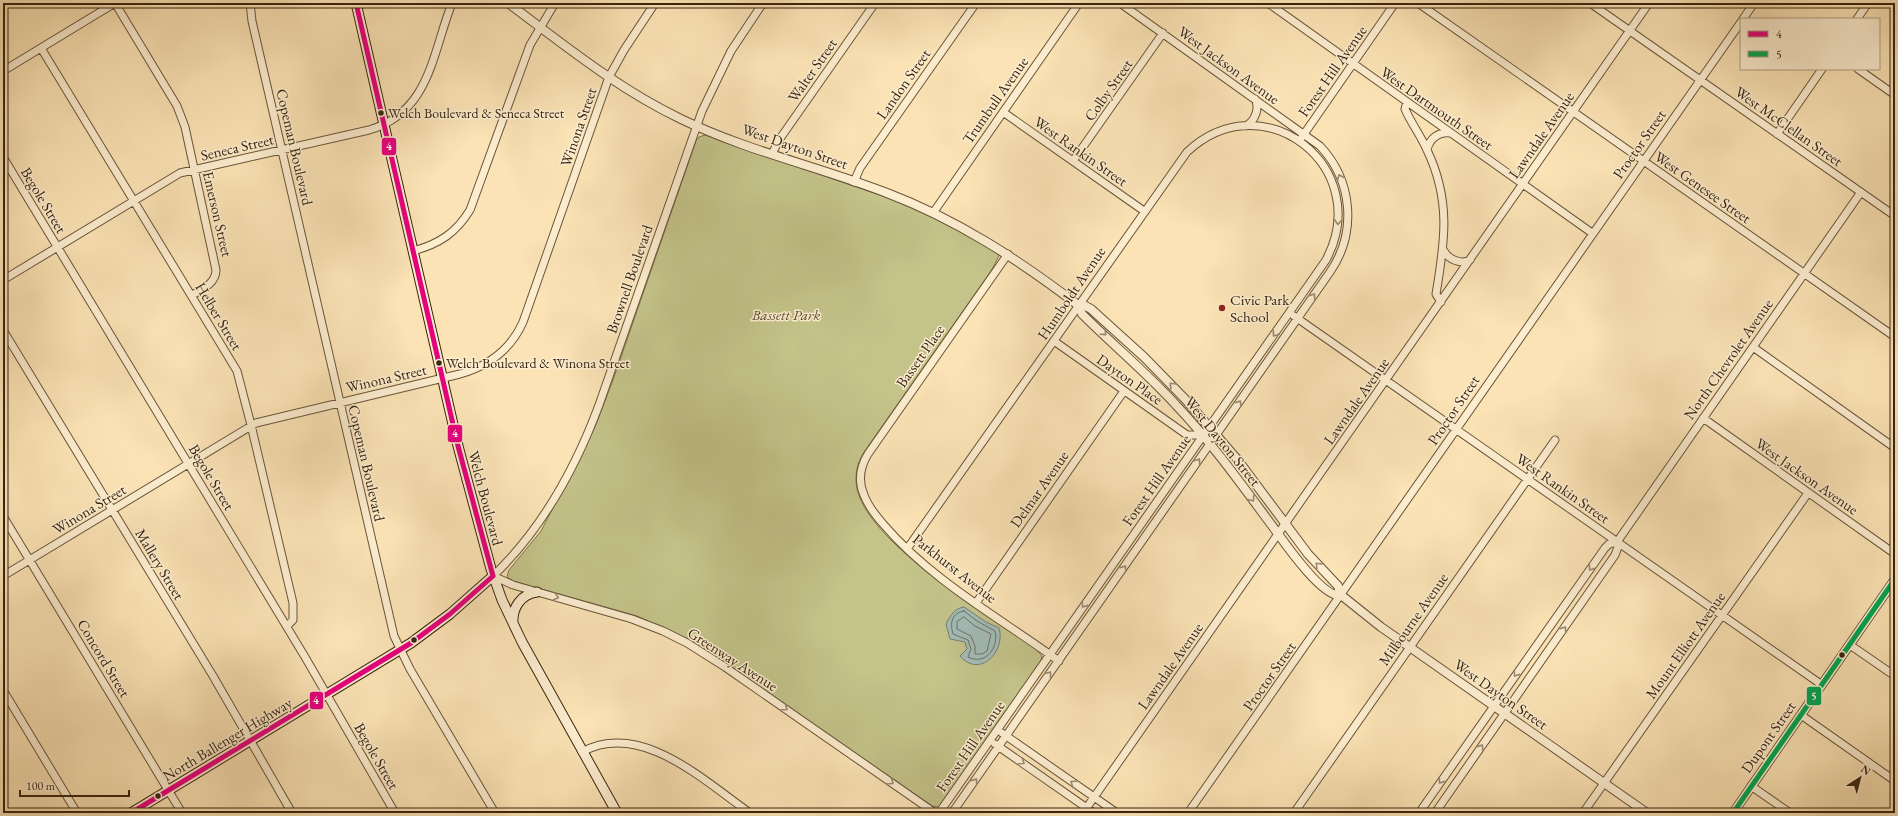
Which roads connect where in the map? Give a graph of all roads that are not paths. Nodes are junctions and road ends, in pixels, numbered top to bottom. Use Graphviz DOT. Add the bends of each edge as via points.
graph roads {
  1 [pos="115,3"];
  2 [pos="250,3"];
  3 [pos="356,3"];
  4 [pos="452,3"];
  5 [pos="508,3"];
  6 [pos="555,3"];
  7 [pos="655,3"];
  8 [pos="763,3"];
  9 [pos="875,3"];
  10 [pos="976,3"];
  11 [pos="1079,3"];
  12 [pos="1120,3"];
  13 [pos="1268,3"];
  14 [pos="1395,3"];
  15 [pos="1418,3"];
  16 [pos="1590,3"];
  17 [pos="1649,3"];
  18 [pos="1754,3"];
  19 [pos="1868,3"];
  20 [pos="1744,18"];
  21 [pos="1858,18"];
  22 [pos="1740,23"];
  23 [pos="540,26"];
  24 [pos="1630,31"];
  25 [pos="1163,33"];
  26 [pos="41,48"];
  27 [pos="1353,64"];
  28 [pos="1821,70"];
  29 [pos="1859,70"];
  30 [pos="3,71"];
  31 [pos="609,77"];
  32 [pos="1700,80"];
  33 [pos="1895,95"];
  34 [pos="1253,98"];
  35 [pos="1407,102"];
  36 [pos="1003,112"];
  37 [pos="1573,112"];
  38 [pos="383,125"];
  39 [pos="697,126"];
  40 [pos="1246,126"];
  41 [pos="1304,133"];
  42 [pos="1451,133"];
  43 [pos="1777,134"];
  44 [pos="1299,140"];
  45 [pos="282,150"];
  46 [pos="1427,150"];
  47 [pos="772,154"];
  48 [pos="3,157"];
  49 [pos="1074,162"];
  50 [pos="1644,162"];
  51 [pos="194,170"];
  52 [pos="854,182"];
  53 [pos="1523,185"];
  54 [pos="1861,192"];
  55 [pos="134,201"];
  56 [pos="1144,211"];
  57 [pos="933,213"];
  58 [pos="1895,216"];
  59 [pos="1592,233"];
  60 [pos="58,247"];
  61 [pos="413,250"];
  62 [pos="1444,251"];
  63 [pos="1008,254"];
  64 [pos="1470,260"];
  65 [pos="1804,274"];
  66 [pos="3,280"];
  67 [pos="192,295"];
  68 [pos="1441,302"];
  69 [pos="1078,305"];
  70 [pos="1289,313"];
  71 [pos="1298,319"];
  72 [pos="3,330"];
  73 [pos="1895,337"];
  74 [pos="1054,341"];
  75 [pos="1753,347"];
  76 [pos="1262,352"];
  77 [pos="1144,358"];
  78 [pos="1270,358"];
  79 [pos="1137,365"];
  80 [pos="442,379"];
  81 [pos="1386,380"];
  82 [pos="1124,391"];
  83 [pos="340,402"];
  84 [pos="1703,418"];
  85 [pos="251,425"];
  86 [pos="1209,427"];
  87 [pos="1456,429"];
  88 [pos="1216,435"];
  89 [pos="1203,436"];
  90 [pos="1555,440"];
  91 [pos="1210,444"];
  92 [pos="1895,448"];
  93 [pos="189,464"];
  94 [pos="860,476"];
  95 [pos="1173,478"];
  96 [pos="1528,479"];
  97 [pos="1182,484"];
  98 [pos="1808,493"];
  99 [pos="112,510"];
  100 [pos="3,516"];
  101 [pos="1285,524"];
  102 [pos="1278,534"];
  103 [pos="1617,542"];
  104 [pos="1125,547"];
  105 [pos="907,549"];
  106 [pos="1134,553"];
  107 [pos="1895,554"];
  108 [pos="30,560"];
  109 [pos="3,576"];
  110 [pos="493,576"];
  111 [pos="1895,579"];
  112 [pos="537,592"];
  113 [pos="1341,595"];
  114 [pos="976,603"];
  115 [pos="1722,615"];
  116 [pos="513,625"];
  117 [pos="287,626"];
  118 [pos="1538,643"];
  119 [pos="1850,645"];
  120 [pos="1410,647"];
  121 [pos="400,650"];
  122 [pos="1548,650"];
  123 [pos="1050,654"];
  124 [pos="1059,661"];
  125 [pos="1895,676"];
  126 [pos="1822,685"];
  127 [pos="3,690"];
  128 [pos="327,695"];
  129 [pos="1494,706"];
  130 [pos="1504,713"];
  131 [pos="1801,715"];
  132 [pos="998,730"];
  133 [pos="1006,735"];
  134 [pos="990,740"];
  135 [pos="250,741"];
  136 [pos="999,746"];
  137 [pos="582,752"];
  138 [pos="1895,781"];
  139 [pos="1604,783"];
  140 [pos="1752,786"];
  141 [pos="168,790"];
  142 [pos="1094,797"];
  143 [pos="1085,810"];
  144 [pos="77,813"];
  145 [pos="131,813"];
  146 [pos="182,813"];
  147 [pos="292,813"];
  148 [pos="395,813"];
  149 [pos="495,813"];
  150 [pos="617,813"];
  151 [pos="750,813"];
  152 [pos="935,813"];
  153 [pos="939,813"];
  154 [pos="952,813"];
  155 [pos="1094,813"];
  156 [pos="1117,813"];
  157 [pos="1188,813"];
  158 [pos="1294,813"];
  159 [pos="1419,813"];
  160 [pos="1435,813"];
  161 [pos="1583,813"];
  162 [pos="1647,813"];
  163 [pos="1733,813"];
  164 [pos="1790,813"];
  1 -- 26 [label="street"];
  1 -- 51 [label="street, Emerson Street" via="177,106 185,127"];
  2 -- 45 [label="street, Copeman Boulevard"];
  3 -- 38 [label="main road, Welch Boulevard"];
  4 -- 38 [label="street, Seneca Street" via="419,94 401,114"];
  5 -- 23 [label="street, West Dayton Street"];
  6 -- 23 [label="street"];
  7 -- 31 [label="street, Winona Street"];
  8 -- 39 [label="street, Brownell Boulevard" via="724,64"];
  9 -- 47 [label="street, Walter Street" via="779,140"];
  10 -- 52 [label="street, Landon Street" via="860,168"];
  11 -- 36 [label="street, Trumbull Avenue"];
  12 -- 25 [label="street, West Jackson Avenue"];
  13 -- 27 [label="street, West Dartmouth Street"];
  14 -- 27 [label="street, Forest Hill Avenue"];
  15 -- 37 [label="street, West Genesee Street"];
  16 -- 24 [label="street, West McClellan Street"];
  17 -- 24 [label="street, Lawndale Avenue"];
  18 -- 20 [label="street"];
  19 -- 21 [label="street"];
  22 -- 32 [label="street, Proctor Street"];
  23 -- 31 [label="street, West Dayton Street"];
  23 -- 61 [label="street" via="520,71 470,210 456,229 445,238 430,246"];
  24 -- 32 [label="street, West McClellan Street"];
  24 -- 37 [label="street, Lawndale Avenue"];
  25 -- 34 [label="street, West Jackson Avenue"];
  25 -- 49 [label="street, Colby Street"];
  26 -- 30 [label="street"];
  26 -- 55 [label="street, Helber Street"];
  27 -- 35 [label="street, West Dartmouth Street"];
  27 -- 41 [label="street, Forest Hill Avenue"];
  28 -- 43 [label="street"];
  29 -- 33 [label="street"];
  31 -- 39 [label="street, West Dayton Street" via="653,105"];
  31 -- 80 [label="street, Winona Street" via="521,328 506,348 489,362"];
  32 -- 43 [label="street, West McClellan Street"];
  32 -- 50 [label="street, Proctor Street"];
  34 -- 40 [label="street" via="1257,105 1256,112"];
  34 -- 41 [label="street, West Jackson Avenue"];
  35 -- 42 [label="street, West Dartmouth Street"];
  35 -- 46 [label="street" via="1405,111"];
  36 -- 49 [label="street, West Rankin Street"];
  36 -- 57 [label="street, Trumbull Avenue"];
  37 -- 50 [label="street, West Genesee Street"];
  37 -- 53 [label="street, Lawndale Avenue"];
  38 -- 45 [label="street, Seneca Street"];
  38 -- 61 [label="main road, Welch Boulevard"];
  39 -- 47 [label="street, West Dayton Street"];
  39 -- 110 [label="street, Brownell Boulevard" via="587,434 540,519"];
  40 -- 44 [label="street, Humboldt Avenue" via="1274,128"];
  40 -- 56 [label="street, Humboldt Avenue" via="1232,127 1214,133 1191,148"];
  41 -- 44 [label="street, Forest Hill Avenue"];
  71 -- 41 [label="street, Forest Hill Avenue, one-way" via="1338,260 1348,220 1347,201 1340,176 1324,150"];
  42 -- 46 [label="street" via="1437,135"];
  42 -- 53 [label="street, West Dartmouth Street"];
  43 -- 54 [label="street, West McClellan Street"];
  44 -- 70 [label="street, Forest Hill Avenue, one-way" via="1318,159 1330,177 1338,203 1338,224 1334,243 1326,260"];
  45 -- 51 [label="street, Seneca Street"];
  45 -- 83 [label="street, Copeman Boulevard"];
  46 -- 62 [label="street" via="1437,175 1442,198"];
  47 -- 52 [label="street, West Dayton Street"];
  48 -- 60 [label="street, Begole Street"];
  49 -- 56 [label="street, West Rankin Street"];
  50 -- 59 [label="street, Proctor Street"];
  50 -- 65 [label="street, West Genesee Street"];
  51 -- 55 [label="street, Seneca Street" via="176,175"];
  51 -- 67 [label="street, Emerson Street" via="216,276"];
  52 -- 57 [label="street, West Dayton Street"];
  53 -- 59 [label="street, West Dartmouth Street"];
  53 -- 64 [label="street, Lawndale Avenue"];
  54 -- 58 [label="street, West McClellan Street"];
  54 -- 65 [label="street, North Chevrolet Avenue"];
  55 -- 60 [label="street, Seneca Street"];
  55 -- 67 [label="street, Helber Street"];
  56 -- 69 [label="street, Humboldt Avenue"];
  57 -- 63 [label="street, West Dayton Street"];
  59 -- 87 [label="street, Proctor Street"];
  60 -- 66 [label="street, Seneca Street"];
  60 -- 93 [label="street, Begole Street"];
  61 -- 80 [label="main road, Welch Boulevard"];
  62 -- 64 [label="street" via="1455,260"];
  62 -- 68 [label="street" via="1436,294"];
  63 -- 69 [label="street, West Dayton Street"];
  63 -- 94 [label="street, Bassett Place" via="871,449 863,462"];
  64 -- 68 [label="street, Lawndale Avenue"];
  65 -- 73 [label="street, West Genesee Street"];
  65 -- 75 [label="street, North Chevrolet Avenue"];
  67 -- 85 [label="street, Helber Street" via="237,371"];
  68 -- 81 [label="street, Lawndale Avenue"];
  69 -- 74 [label="street, Humboldt Avenue"];
  69 -- 77 [label="street, West Dayton Street" via="1082,304 1091,309"];
  69 -- 79 [label="street, West Dayton Street, one-way" via="1082,314"];
  70 -- 71 [label="street, West Rankin Street"];
  70 -- 76 [label="street, Forest Hill Avenue, one-way"];
  71 -- 78 [label="street, Forest Hill Avenue"];
  71 -- 81 [label="street, West Rankin Street"];
  72 -- 99 [label="street, Mallery Street"];
  74 -- 82 [label="street, Dayton Place"];
  74 -- 105 [label="street, Humboldt Avenue"];
  75 -- 84 [label="street, North Chevrolet Avenue"];
  75 -- 92 [label="street"];
  76 -- 78 [label="street"];
  76 -- 86 [label="street, Forest Hill Avenue"];
  77 -- 79 [label="street"];
  86 -- 77 [label="street, West Dayton Street, one-way"];
  88 -- 78 [label="street, Forest Hill Avenue, one-way"];
  79 -- 89 [label="street, West Dayton Street"];
  80 -- 83 [label="street, Winona Street"];
  80 -- 110 [label="main road, Welch Boulevard" via="466,480"];
  81 -- 87 [label="street, West Rankin Street"];
  81 -- 101 [label="street, Lawndale Avenue"];
  82 -- 89 [label="street, Dayton Place" via="1187,435"];
  82 -- 114 [label="street, Delmar Avenue"];
  83 -- 85 [label="street, Winona Street"];
  83 -- 121 [label="street, Copeman Boulevard" via="393,630"];
  84 -- 98 [label="street, West Jackson Avenue"];
  84 -- 103 [label="street, North Chevrolet Avenue"];
  85 -- 93 [label="street, Winona Street"];
  85 -- 117 [label="street, Helber Street" via="294,606 293,620"];
  86 -- 88 [label="street, West Dayton Street"];
  86 -- 89 [label="street, Forest Hill Avenue"];
  87 -- 96 [label="street, West Rankin Street"];
  87 -- 113 [label="street, Proctor Street"];
  88 -- 89 [label="street, Dayton Place"];
  88 -- 91 [label="street, Forest Hill Avenue"];
  88 -- 101 [label="street, West Dayton Street"];
  89 -- 91 [label="street, West Dayton Street"];
  89 -- 95 [label="street, Forest Hill Avenue"];
  90 -- 96 [label="street, Milbourne Avenue"];
  97 -- 91 [label="street, Forest Hill Avenue, one-way"];
  91 -- 102 [label="street, West Dayton Street, one-way"];
  93 -- 99 [label="street, Winona Street"];
  93 -- 117 [label="street, Begole Street"];
  94 -- 105 [label="street, Parkhurst Avenue" via="862,491 870,506"];
  95 -- 97 [label="street"];
  95 -- 104 [label="street, Forest Hill Avenue"];
  96 -- 103 [label="street, West Rankin Street"];
  96 -- 120 [label="street, Milbourne Avenue"];
  97 -- 106 [label="street, Forest Hill Avenue"];
  98 -- 107 [label="street, West Jackson Avenue"];
  98 -- 115 [label="street, Mount Elliott Avenue"];
  99 -- 108 [label="street, Winona Street"];
  99 -- 135 [label="street, Mallery Street"];
  100 -- 108 [label="street, Concord Street"];
  101 -- 102 [label="street, Lawndale Avenue"];
  113 -- 101 [label="street, West Dayton Street, one-way" via="1338,586 1308,554"];
  102 -- 113 [label="street, West Dayton Street" via="1326,590 1333,595"];
  102 -- 142 [label="street, Lawndale Avenue"];
  103 -- 115 [label="street, West Rankin Street"];
  103 -- 118 [label="street, North Chevrolet Avenue, one-way" via="1605,548"];
  122 -- 103 [label="street, North Chevrolet Avenue, one-way" via="1615,555"];
  104 -- 106 [label="street"];
  104 -- 123 [label="street, Forest Hill Avenue, one-way"];
  105 -- 114 [label="street, Parkhurst Avenue" via="930,570"];
  124 -- 106 [label="street, Forest Hill Avenue, one-way"];
  108 -- 109 [label="street, Winona Street"];
  108 -- 141 [label="street, Concord Street"];
  110 -- 112 [label="street, Greenway Avenue"];
  110 -- 116 [label="main road, Welch Boulevard"];
  110 -- 121 [label="main road, North Ballenger Highway" via="450,614"];
  111 -- 119 [label="street, Dupont Street"];
  112 -- 116 [label="main road" via="527,595 518,602"];
  112 -- 152 [label="street, Greenway Avenue, one-way" via="638,621 696,648"];
  113 -- 120 [label="street, West Dayton Street"];
  113 -- 157 [label="street, Proctor Street"];
  114 -- 123 [label="street, Parkhurst Avenue"];
  115 -- 126 [label="street, West Rankin Street"];
  115 -- 139 [label="street, Mount Elliott Avenue"];
  116 -- 137 [label="main road, Welch Boulevard"];
  117 -- 128 [label="street, Begole Street"];
  118 -- 122 [label="street"];
  118 -- 129 [label="street, North Chevrolet Avenue, one-way"];
  119 -- 125 [label="street"];
  119 -- 126 [label="street, Dupont Street"];
  120 -- 129 [label="street, West Dayton Street"];
  120 -- 158 [label="street, Milbourne Avenue"];
  121 -- 128 [label="main road, North Ballenger Highway"];
  121 -- 149 [label="street, Copeman Boulevard"];
  122 -- 130 [label="street, North Chevrolet Avenue"];
  123 -- 124 [label="street, Parkhurst Avenue"];
  123 -- 132 [label="street, Forest Hill Avenue"];
  133 -- 124 [label="street, Forest Hill Avenue, one-way"];
  126 -- 131 [label="street, Dupont Street"];
  127 -- 144 [label="street"];
  128 -- 135 [label="main road, North Ballenger Highway"];
  128 -- 148 [label="street, Begole Street"];
  129 -- 130 [label="street, West Dayton Street"];
  129 -- 159 [label="street, North Chevrolet Avenue, one-way"];
  130 -- 139 [label="street, West Dayton Street"];
  160 -- 130 [label="street, North Chevrolet Avenue, one-way"];
  131 -- 138 [label="street"];
  131 -- 140 [label="street, Dupont Street"];
  132 -- 133 [label="street"];
  132 -- 134 [label="street, Forest Hill Avenue"];
  133 -- 136 [label="street, Forest Hill Avenue"];
  142 -- 133 [label="street, one-way"];
  134 -- 136 [label="street"];
  134 -- 153 [label="street, Forest Hill Avenue"];
  135 -- 141 [label="main road, North Ballenger Highway"];
  135 -- 147 [label="street, Mallery Street"];
  136 -- 143 [label="street, one-way"];
  154 -- 136 [label="street, Forest Hill Avenue, one-way"];
  137 -- 150 [label="main road, Welch Boulevard"];
  137 -- 151 [label="street" via="611,743 631,744 650,749 675,761"];
  139 -- 161 [label="street, Mount Elliott Avenue"];
  139 -- 162 [label="street, West Dayton Street"];
  140 -- 163 [label="street, Dupont Street"];
  140 -- 164 [label="street"];
  141 -- 145 [label="main road, North Ballenger Highway"];
  141 -- 146 [label="street, Concord Street"];
  142 -- 143 [label="street, Lawndale Avenue"];
  142 -- 156 [label="street"];
  143 -- 155 [label="street"];
}
